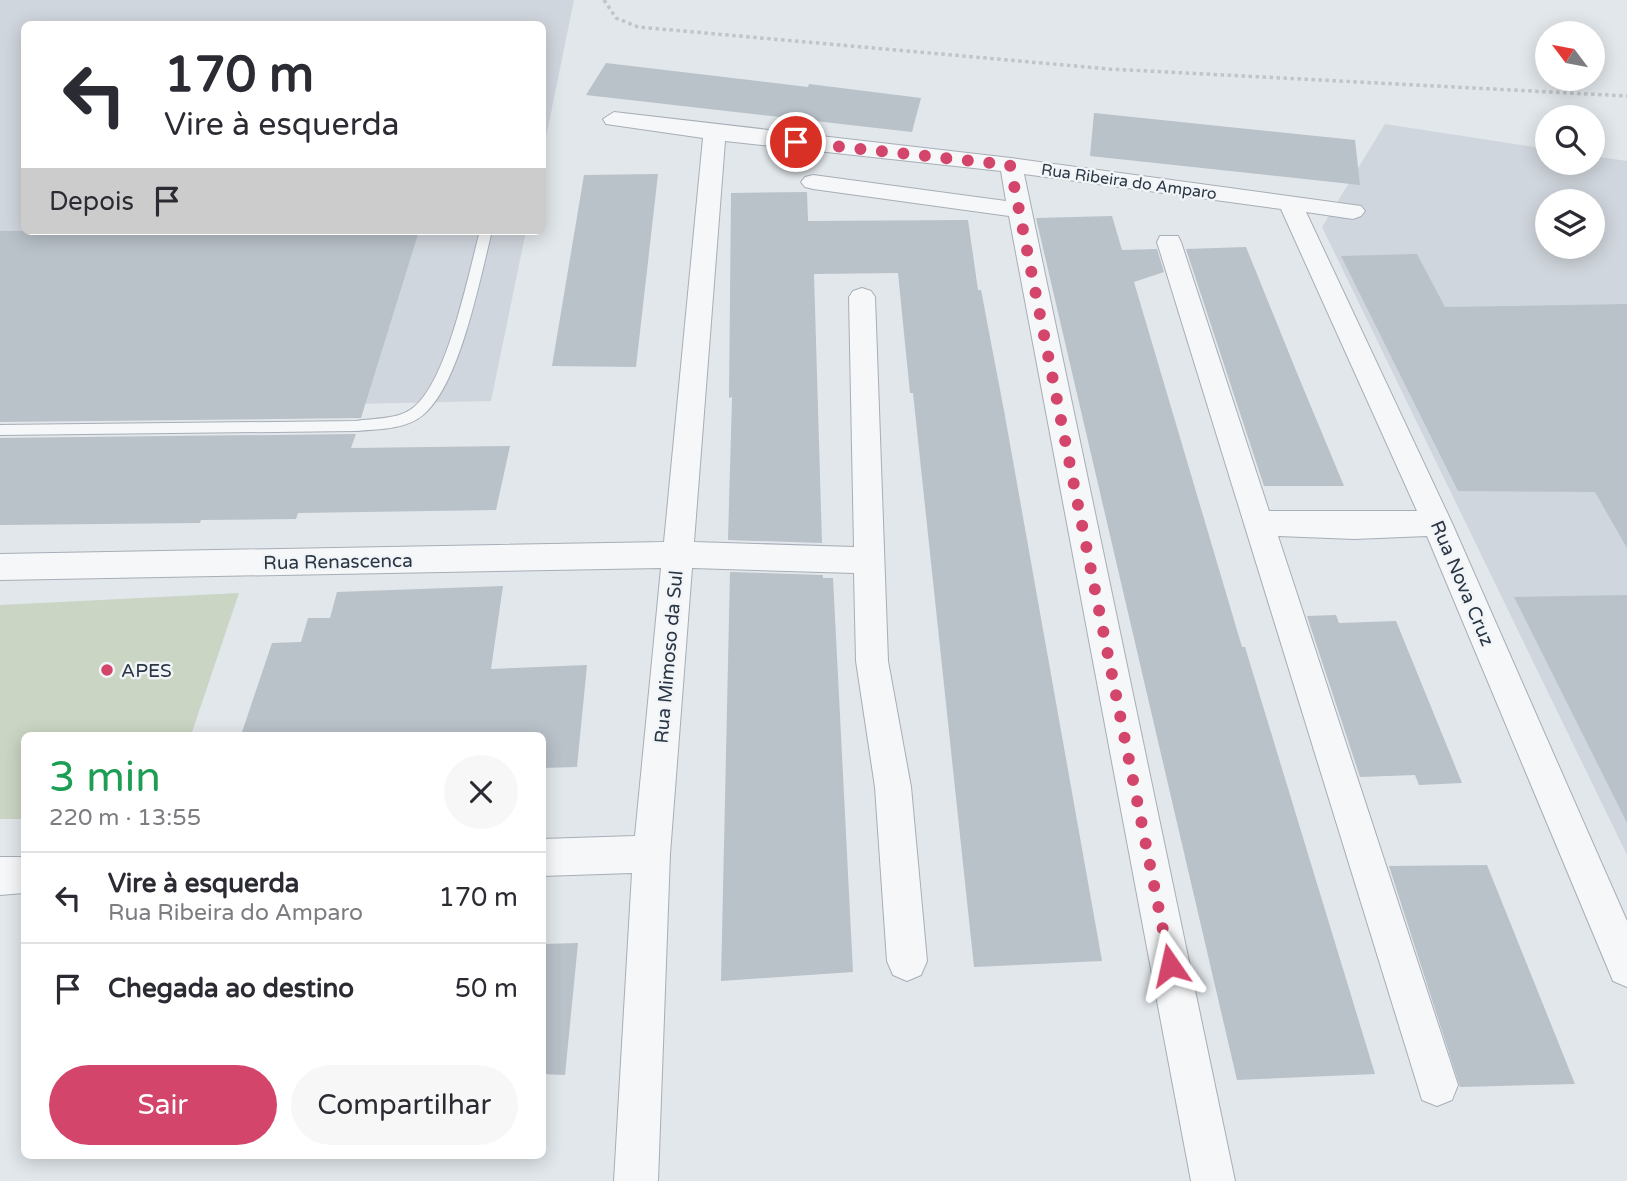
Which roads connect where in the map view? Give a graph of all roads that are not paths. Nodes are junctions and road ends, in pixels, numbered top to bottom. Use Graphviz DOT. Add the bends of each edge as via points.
graph roads {
  1 [pos="614,119"];
  2 [pos="715,133"];
  3 [pos="1010,165"];
  4 [pos="813,182"];
  5 [pos="1290,203"];
  6 [pos="1019,210"];
  7 [pos="1353,211"];
  8 [pos="485,235"];
  9 [pos="1169,242"];
  10 [pos="862,297"];
  11 [pos="0,430"];
  12 [pos="1260,523"];
  13 [pos="1437,523"];
  14 [pos="677,555"];
  15 [pos="868,561"];
  16 [pos="0,567"];
  17 [pos="652,854"];
  18 [pos="546,858"];
  19 [pos="21,875"];
  20 [pos="0,876"];
  21 [pos="907,961"];
  22 [pos="1627,967"];
  23 [pos="1437,1085"];
  24 [pos="636,1181"];
  25 [pos="1213,1181"];
  1 -- 2 [label="street, Rua Ribeira do Amparo"];
  2 -- 3 [label="street, Rua Ribeira do Amparo"];
  2 -- 14 [label="street, Rua Mimoso da Sul"];
  3 -- 5 [label="street, Rua Ribeira do Amparo"];
  3 -- 6 [label="street"];
  4 -- 6 [label="street"];
  5 -- 7 [label="street, Rua Ribeira do Amparo"];
  5 -- 13 [label="street, Rua Nova Cruz"];
  6 -- 25 [label="street"];
  8 -- 11 [label="lane" via="451,353 431,397 420,411 403,419 356,426"];
  9 -- 12 [label="street"];
  10 -- 15 [label="street"];
  12 -- 13 [label="street"];
  12 -- 23 [label="street"];
  13 -- 22 [label="street, Rua Nova Cruz"];
  14 -- 15 [label="street, Rua Renascenca"];
  14 -- 16 [label="street, Rua Renascenca"];
  14 -- 17 [label="street, Rua Mimoso da Sul"];
  15 -- 21 [label="street" via="872,660 893,786"];
  17 -- 18 [label="street"];
  17 -- 24 [label="street, Rua Mimoso da Sul"];
  19 -- 20 [label="street"];
}
